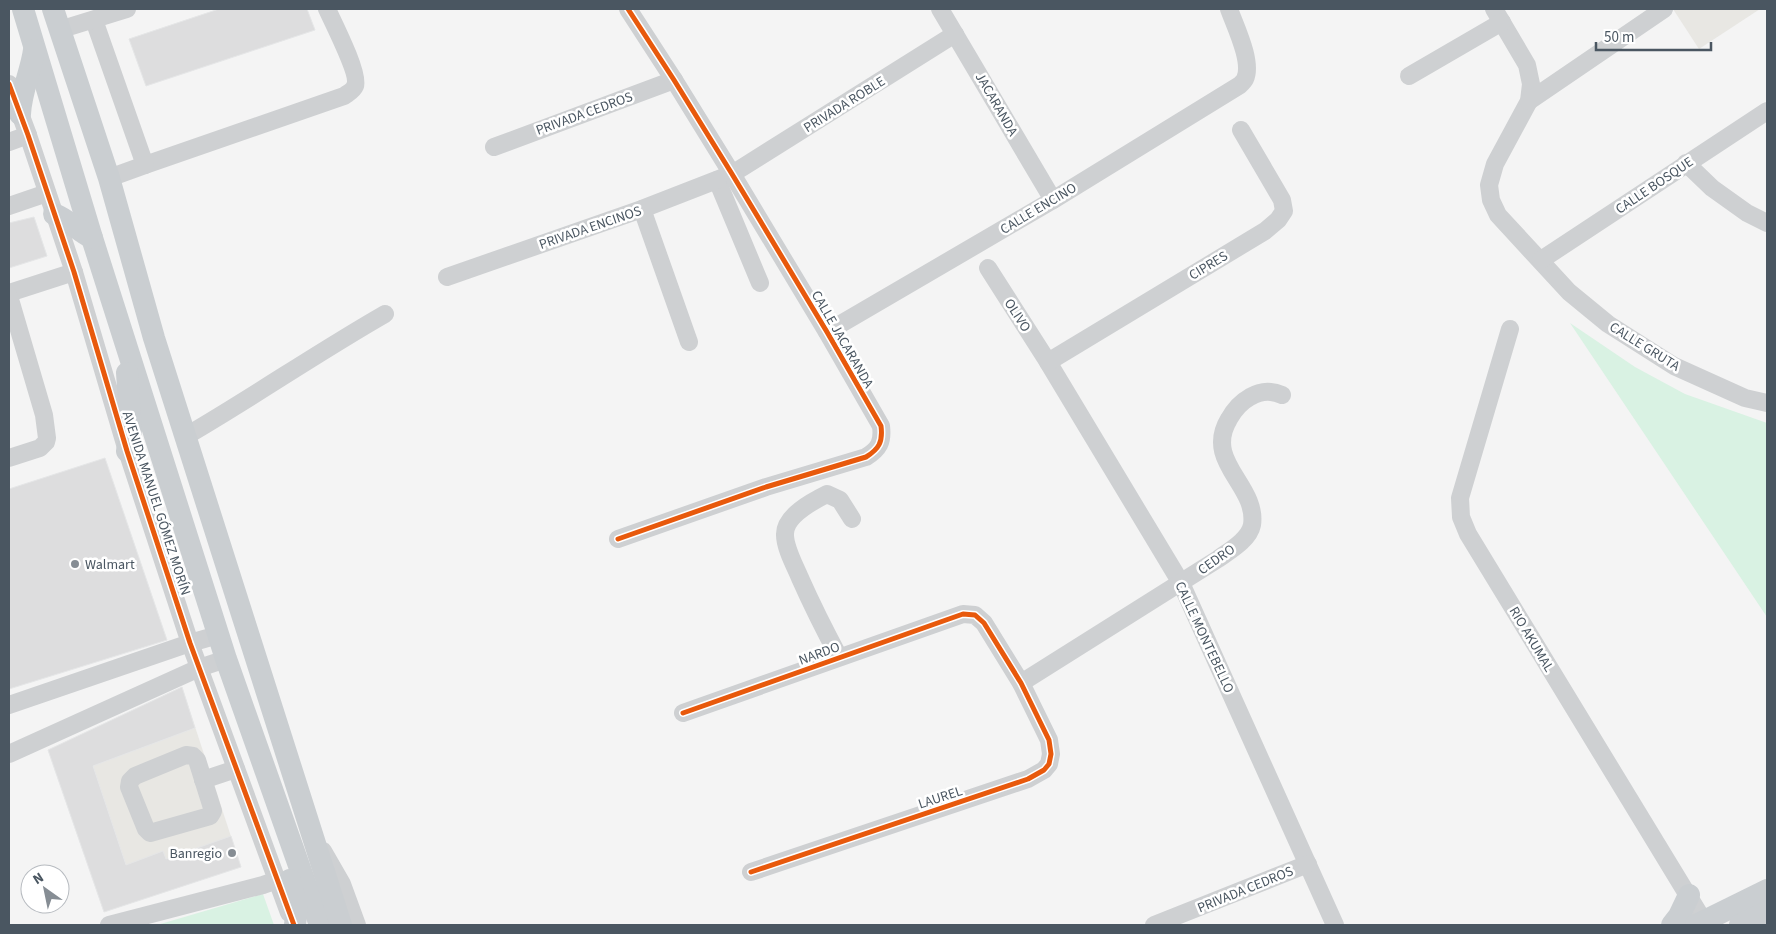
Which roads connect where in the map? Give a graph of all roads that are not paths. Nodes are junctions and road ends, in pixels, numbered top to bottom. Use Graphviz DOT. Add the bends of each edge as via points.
graph roads {
  1 [pos="23,9"];
  2 [pos="53,9"];
  3 [pos="127,9"];
  4 [pos="328,9"];
  5 [pos="940,9"];
  6 [pos="1229,9"];
  7 [pos="1664,9"];
  8 [pos="634,11"];
  9 [pos="1498,16"];
  10 [pos="94,20"];
  11 [pos="59,30"];
  12 [pos="956,34"];
  13 [pos="34,46"];
  14 [pos="1409,76"];
  15 [pos="674,80"];
  16 [pos="9,84"];
  17 [pos="1529,101"];
  18 [pos="1767,111"];
  19 [pos="20,114"];
  20 [pos="1241,130"];
  21 [pos="28,135"];
  22 [pos="9,142"];
  23 [pos="494,147"];
  24 [pos="1686,163"];
  25 [pos="145,165"];
  26 [pos="724,177"];
  27 [pos="109,178"];
  28 [pos="47,193"];
  29 [pos="1053,200"];
  30 [pos="10,202"];
  31 [pos="642,209"];
  32 [pos="54,214"];
  33 [pos="1767,223"];
  34 [pos="92,238"];
  35 [pos="1541,260"];
  36 [pos="988,268"];
  37 [pos="74,272"];
  38 [pos="447,278"];
  39 [pos="760,283"];
  40 [pos="9,294"];
  41 [pos="385,314"];
  42 [pos="1510,329"];
  43 [pos="827,332"];
  44 [pos="688,342"];
  45 [pos="130,355"];
  46 [pos="1048,362"];
  47 [pos="1282,395"];
  48 [pos="1767,403"];
  49 [pos="186,436"];
  50 [pos="127,451"];
  51 [pos="9,458"];
  52 [pos="852,519"];
  53 [pos="618,539"];
  54 [pos="1181,583"];
  55 [pos="962,614"];
  56 [pos="218,635"];
  57 [pos="190,643"];
  58 [pos="839,657"];
  59 [pos="226,659"];
  60 [pos="198,668"];
  61 [pos="1020,682"];
  62 [pos="9,705"];
  63 [pos="683,713"];
  64 [pos="9,754"];
  65 [pos="236,769"];
  66 [pos="203,780"];
  67 [pos="281,816"];
  68 [pos="314,839"];
  69 [pos="1308,864"];
  70 [pos="751,872"];
  71 [pos="277,880"];
  72 [pos="1767,890"];
  73 [pos="1689,895"];
  74 [pos="1767,912"];
  75 [pos="1702,924"];
  76 [pos="110,925"];
  77 [pos="294,925"];
  78 [pos="320,925"];
  79 [pos="341,925"];
  80 [pos="357,925"];
  81 [pos="1154,925"];
  82 [pos="1335,925"];
  83 [pos="1672,925"];
  84 [pos="1740,925"];
  1 -- 13 [label="main road, AVENIDA MANUEL GÓMEZ MORÍN"];
  2 -- 11 [label="main road"];
  3 -- 10 [label="street"];
  4 -- 25 [label="street" via="356,80 351,92"];
  5 -- 12 [label="street, JACARANDA"];
  6 -- 29 [label="street, CALLE ENCINO" via="1243,48 1247,66 1245,79 1234,90"];
  7 -- 17 [label="street"];
  8 -- 15 [label="street, CALLE JACARANDA"];
  9 -- 14 [label="street"];
  9 -- 17 [label="street" via="1527,65 1531,84"];
  10 -- 11 [label="street"];
  10 -- 25 [label="street"];
  11 -- 27 [label="main road"];
  12 -- 26 [label="street, PRIVADA ROBLE"];
  12 -- 29 [label="street, JACARANDA"];
  13 -- 19 [label="main road"];
  13 -- 34 [label="main road, AVENIDA MANUEL GÓMEZ MORÍN"];
  15 -- 23 [label="street, PRIVADA CEDROS"];
  15 -- 26 [label="street, CALLE JACARANDA"];
  16 -- 19 [label="street, AVENIDA MANUEL GÓMEZ MORÍN"];
  17 -- 35 [label="street, CALLE GRUTA" via="1496,164 1489,185 1498,215"];
  18 -- 24 [label="street, CALLE BOSQUE"];
  19 -- 21 [label="street, AVENIDA MANUEL GÓMEZ MORÍN"];
  20 -- 46 [label="street, CIPRES" via="1282,200 1284,211 1278,220 1265,231"];
  21 -- 22 [label="street"];
  21 -- 28 [label="street, AVENIDA MANUEL GÓMEZ MORÍN"];
  24 -- 33 [label="street" via="1712,188"];
  24 -- 35 [label="street, CALLE BOSQUE"];
  25 -- 27 [label="street"];
  26 -- 31 [label="street, PRIVADA ENCINOS"];
  26 -- 39 [label="street"];
  26 -- 43 [label="street, CALLE JACARANDA"];
  27 -- 49 [label="main road" via="154,338"];
  28 -- 30 [label="street"];
  28 -- 32 [label="street, AVENIDA MANUEL GÓMEZ MORÍN"];
  29 -- 43 [label="street, CALLE ENCINO"];
  31 -- 38 [label="street, PRIVADA ENCINOS"];
  31 -- 44 [label="street"];
  32 -- 34 [label="main road"];
  32 -- 37 [label="street, AVENIDA MANUEL GÓMEZ MORÍN"];
  34 -- 45 [label="main road, AVENIDA MANUEL GÓMEZ MORÍN"];
  35 -- 48 [label="street, CALLE GRUTA" via="1569,292 1608,324 1674,366 1745,398"];
  36 -- 46 [label="street, OLIVO"];
  37 -- 40 [label="street"];
  37 -- 50 [label="street, AVENIDA MANUEL GÓMEZ MORÍN"];
  40 -- 51 [label="street" via="48,438 40,448"];
  41 -- 49 [label="street"];
  42 -- 73 [label="street, RIO AKUMAL" via="1460,498 1461,517 1473,543"];
  43 -- 53 [label="street, CALLE JACARANDA" via="881,426 880,445 875,451 866,457 766,487"];
  45 -- 50 [label="main road" via="126,368 131,430"];
  45 -- 56 [label="main road, AVENIDA MANUEL GÓMEZ MORÍN"];
  46 -- 54 [label="street, CALLE MONTEBELLO"];
  47 -- 54 [label="street, CEDRO" via="1264,391 1252,396 1241,403 1225,424 1223,452 1228,467 1250,503 1252,527 1236,546"];
  49 -- 68 [label="main road"];
  50 -- 57 [label="street, AVENIDA MANUEL GÓMEZ MORÍN"];
  52 -- 58 [label="street, NARDO" via="840,500 827,494 808,503 791,518 784,534 791,558"];
  54 -- 61 [label="street, CEDRO"];
  54 -- 69 [label="street, CALLE MONTEBELLO"];
  55 -- 58 [label="street, NARDO"];
  55 -- 61 [label="street, LAUREL" via="975,615 984,623"];
  56 -- 57 [label="street"];
  56 -- 59 [label="main road, AVENIDA MANUEL GÓMEZ MORÍN"];
  57 -- 60 [label="street, AVENIDA MANUEL GÓMEZ MORÍN"];
  57 -- 62 [label="street"];
  58 -- 63 [label="street, NARDO"];
  59 -- 60 [label="street"];
  59 -- 67 [label="main road, AVENIDA MANUEL GÓMEZ MORÍN"];
  60 -- 64 [label="street"];
  60 -- 65 [label="street, AVENIDA MANUEL GÓMEZ MORÍN"];
  61 -- 70 [label="street, LAUREL" via="1048,740 1051,754 1044,770 1028,779"];
  65 -- 66 [label="street"];
  65 -- 71 [label="street, AVENIDA MANUEL GÓMEZ MORÍN"];
  66 -- 66 [label="street" via="212,815 147,832 129,787 132,778 190,755 197,760"];
  67 -- 77 [label="main road" via="281,843 297,908"];
  67 -- 78 [label="main road, AVENIDA MANUEL GÓMEZ MORÍN"];
  68 -- 79 [label="main road"];
  68 -- 80 [label="street" via="342,884"];
  69 -- 81 [label="street, PRIVADA CEDROS"];
  69 -- 82 [label="street, CALLE MONTEBELLO"];
  71 -- 76 [label="street"];
  71 -- 77 [label="street, AVENIDA MANUEL GÓMEZ MORÍN"];
  72 -- 75 [label="main road"];
  73 -- 75 [label="street, RIO AKUMAL"];
  73 -- 83 [label="main road"];
  74 -- 84 [label="main road"];
}
